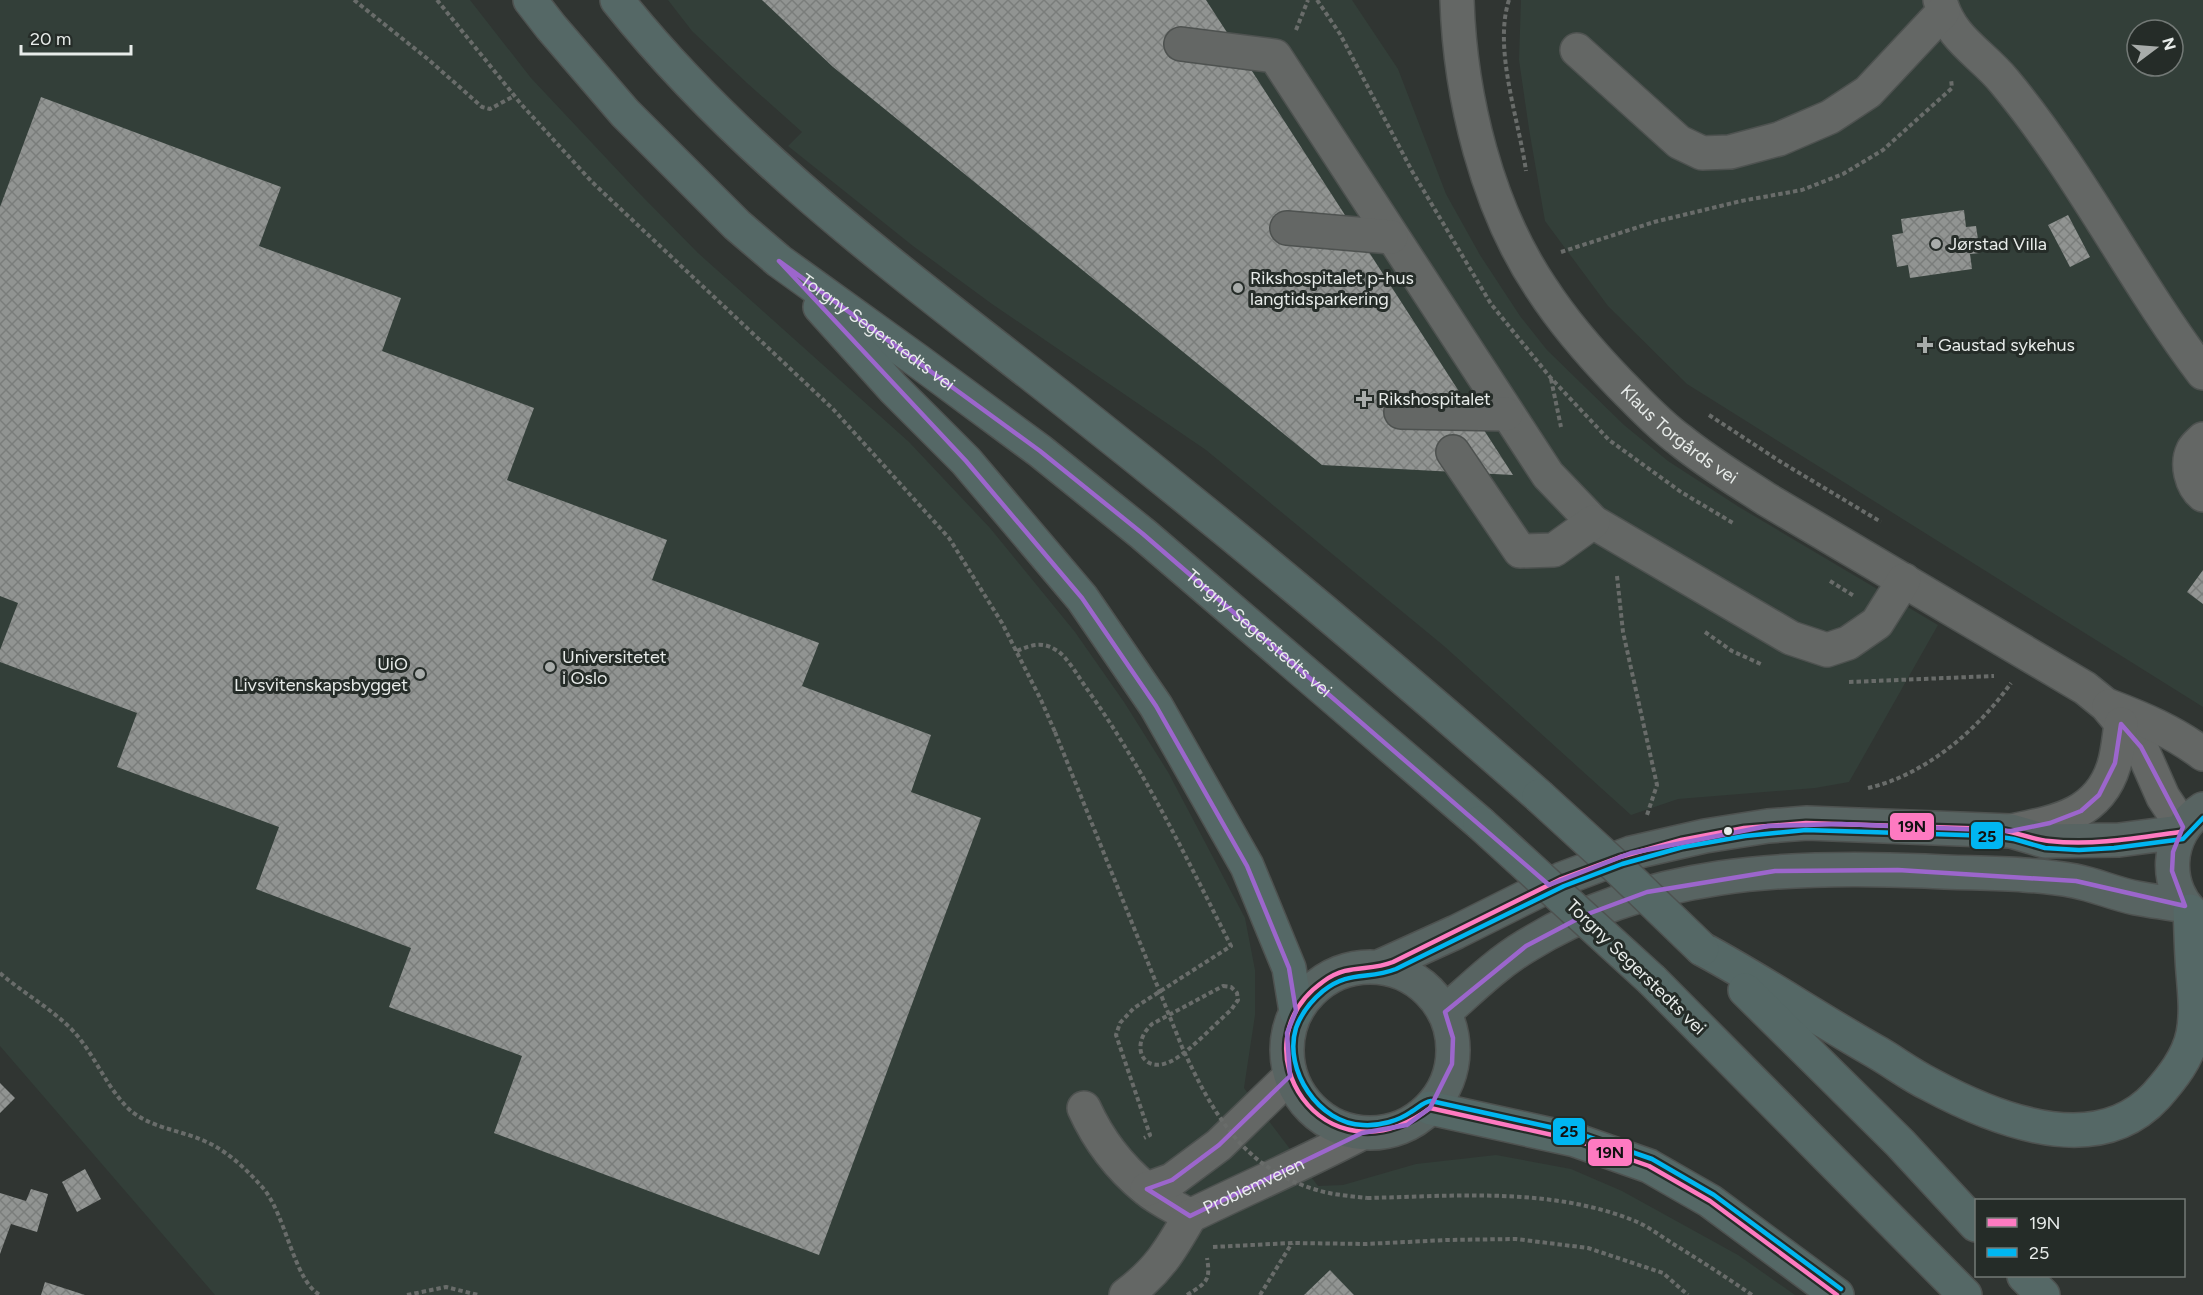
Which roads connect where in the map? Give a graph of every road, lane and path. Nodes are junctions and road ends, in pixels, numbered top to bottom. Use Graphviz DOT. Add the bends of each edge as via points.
graph roads {
  1 [pos="354,0"];
  2 [pos="437,0"];
  3 [pos="530,0"];
  4 [pos="616,0"];
  5 [pos="1457,0"];
  6 [pos="1509,0"];
  7 [pos="1941,6"];
  8 [pos="1181,44"];
  9 [pos="1577,50"];
  10 [pos="514,96"];
  11 [pos="1527,181"];
  12 [pos="1287,228"];
  13 [pos="1392,237"];
  14 [pos="779,261"];
  15 [pos="2203,373"];
  16 [pos="1550,377"];
  17 [pos="1401,412"];
  18 [pos="1706,412"];
  19 [pos="1506,414"];
  20 [pos="1563,433"];
  21 [pos="2203,439"];
  22 [pos="1453,452"];
  23 [pos="2203,495"];
  24 [pos="1603,528"];
  25 [pos="1890,528"];
  26 [pos="1904,580"];
  27 [pos="1017,651"];
  28 [pos="2016,675"];
  29 [pos="2114,714"];
  30 [pos="2203,754"];
  31 [pos="1867,788"];
  32 [pos="1645,818"];
  33 [pos="2189,823"];
  34 [pos="2011,831"];
  35 [pos="2193,913"];
  36 [pos="1712,956"];
  37 [pos="1382,966"];
  38 [pos="0,973"];
  39 [pos="1186,1005"];
  40 [pos="1296,1011"];
  41 [pos="1445,1012"];
  42 [pos="1290,1076"];
  43 [pos="1084,1108"];
  44 [pos="1430,1108"];
  45 [pos="1362,1133"];
  46 [pos="1150,1135"];
  47 [pos="1147,1190"];
  48 [pos="1190,1216"];
  49 [pos="1975,1223"];
  50 [pos="1292,1242"];
  51 [pos="1204,1247"];
  52 [pos="1206,1256"];
  53 [pos="2026,1277"];
  54 [pos="320,1295"];
  55 [pos="407,1295"];
  56 [pos="478,1295"];
  57 [pos="1126,1295"];
  58 [pos="1187,1295"];
  59 [pos="1260,1295"];
  60 [pos="1688,1295"];
  61 [pos="1752,1295"];
  62 [pos="1837,1295"];
  63 [pos="1965,1295"];
  64 [pos="2043,1295"];
  1 -- 10 [label="path" via="482,107 499,106"];
  2 -- 10 [label="path"];
  3 -- 14 [label="highway, Torgny Segerstedts vei" via="625,112 737,225"];
  4 -- 36 [label="highway, bridge" via="706,100 773,165 1189,499 1428,699"];
  5 -- 26 [label="street, Klaus Torgårds vei" via="1464,80 1483,160 1523,256 1563,317 1608,371 1678,439 1766,499"];
  6 -- 11 [label="path" via="1503,33"];
  7 -- 9 [label="street" via="1868,92 1830,117 1779,139 1730,152 1702,153 1679,142"];
  7 -- 15 [label="street" via="1962,42 2003,80 2079,182"];
  8 -- 13 [label="street" via="1275,56"];
  10 -- 27 [label="path" via="592,182 833,409 873,452 949,538"];
  12 -- 13 [label="street"];
  13 -- 19 [label="street"];
  14 -- 40 [label="highway" via="893,388 966,461 1089,608 1156,706 1247,866 1288,968"];
  14 -- 63 [label="highway, Torgny Segerstedts vei, bridge" via="1040,451 1143,534 1480,823 1652,980"];
  16 -- 20 [label="path"];
  17 -- 19 [label="street"];
  18 -- 25 [label="path"];
  19 -- 24 [label="street" via="1548,476"];
  21 -- 23 [label="street" via="2193,451 2190,477"];
  22 -- 24 [label="street" via="1520,551 1554,550"];
  24 -- 26 [label="street" via="1791,638 1827,650 1848,643 1877,623"];
  24 -- 32 [label="path" via="1657,785"];
  26 -- 29 [label="street, Klaus Torgårds vei" via="2085,688"];
  27 -- 46 [label="path" via="1042,644 1058,651 1075,672 1136,765 1232,946 1134,1008 1120,1023 1116,1035"];
  27 -- 61 [label="path, bridge" via="1055,732 1186,1056 1221,1121 1248,1153 1287,1180 1318,1191 1367,1198 1518,1196 1586,1206 1636,1221"];
  28 -- 31 [label="path" via="1984,716 1944,752 1902,776"];
  29 -- 30 [label="street, Klaus Torgårds vei" via="2156,724"];
  29 -- 33 [label="street, Klaus Torgårds vei" via="2140,747 2163,798"];
  29 -- 34 [label="street" via="2115,764 2099,795 2080,811 2050,823"];
  33 -- 34 [label="main road" via="2094,842 2045,841"];
  33 -- 35 [label="main road" via="2173,852 2172,871 2176,890"];
  34 -- 37 [label="main road" via="1807,823 1705,836 1631,853 1562,879"];
  35 -- 36 [label="highway" via="2196,1010 2193,1035 2182,1062 2168,1083 2136,1113 2094,1129 2029,1125 1969,1104 1927,1084"];
  35 -- 41 [label="main road" via="2076,881 2041,877 1813,869 1712,879 1647,892 1585,915 1526,946"];
  36 -- 49 [label="highway"];
  37 -- 40 [label="main road" via="1359,966 1334,974 1314,987"];
  37 -- 41 [label="main road" via="1401,971 1426,988"];
  38 -- 54 [label="path" via="57,1015 76,1035 132,1112 155,1125 203,1140 234,1158 265,1190 285,1228 299,1271"];
  39 -- 39 [label="path" via="1223,986 1237,993 1238,1000 1231,1010 1175,1059 1156,1066 1148,1063 1140,1051 1143,1033"];
  40 -- 42 [label="main road" via="1287,1033"];
  41 -- 44 [label="main road" via="1453,1038 1452,1064 1444,1089"];
  42 -- 45 [label="main road" via="1305,1103 1324,1120"];
  42 -- 47 [label="street" via="1219,1145 1172,1180"];
  43 -- 47 [label="street, Problemveien" via="1093,1130 1111,1154"];
  44 -- 45 [label="main road" via="1407,1125"];
  44 -- 62 [label="highway" via="1575,1140 1649,1166 1710,1202"];
  45 -- 48 [label="street, Problemveien"];
  47 -- 48 [label="street, Problemveien"];
  48 -- 57 [label="street" via="1148,1279"];
  50 -- 51 [label="path"];
  50 -- 59 [label="path"];
  50 -- 60 [label="path" via="1516,1239 1588,1248 1663,1273"];
  52 -- 58 [label="path" via="1210,1273 1205,1284"];
  53 -- 64 [label="highway"];
  55 -- 56 [label="path" via="446,1287"];
}
